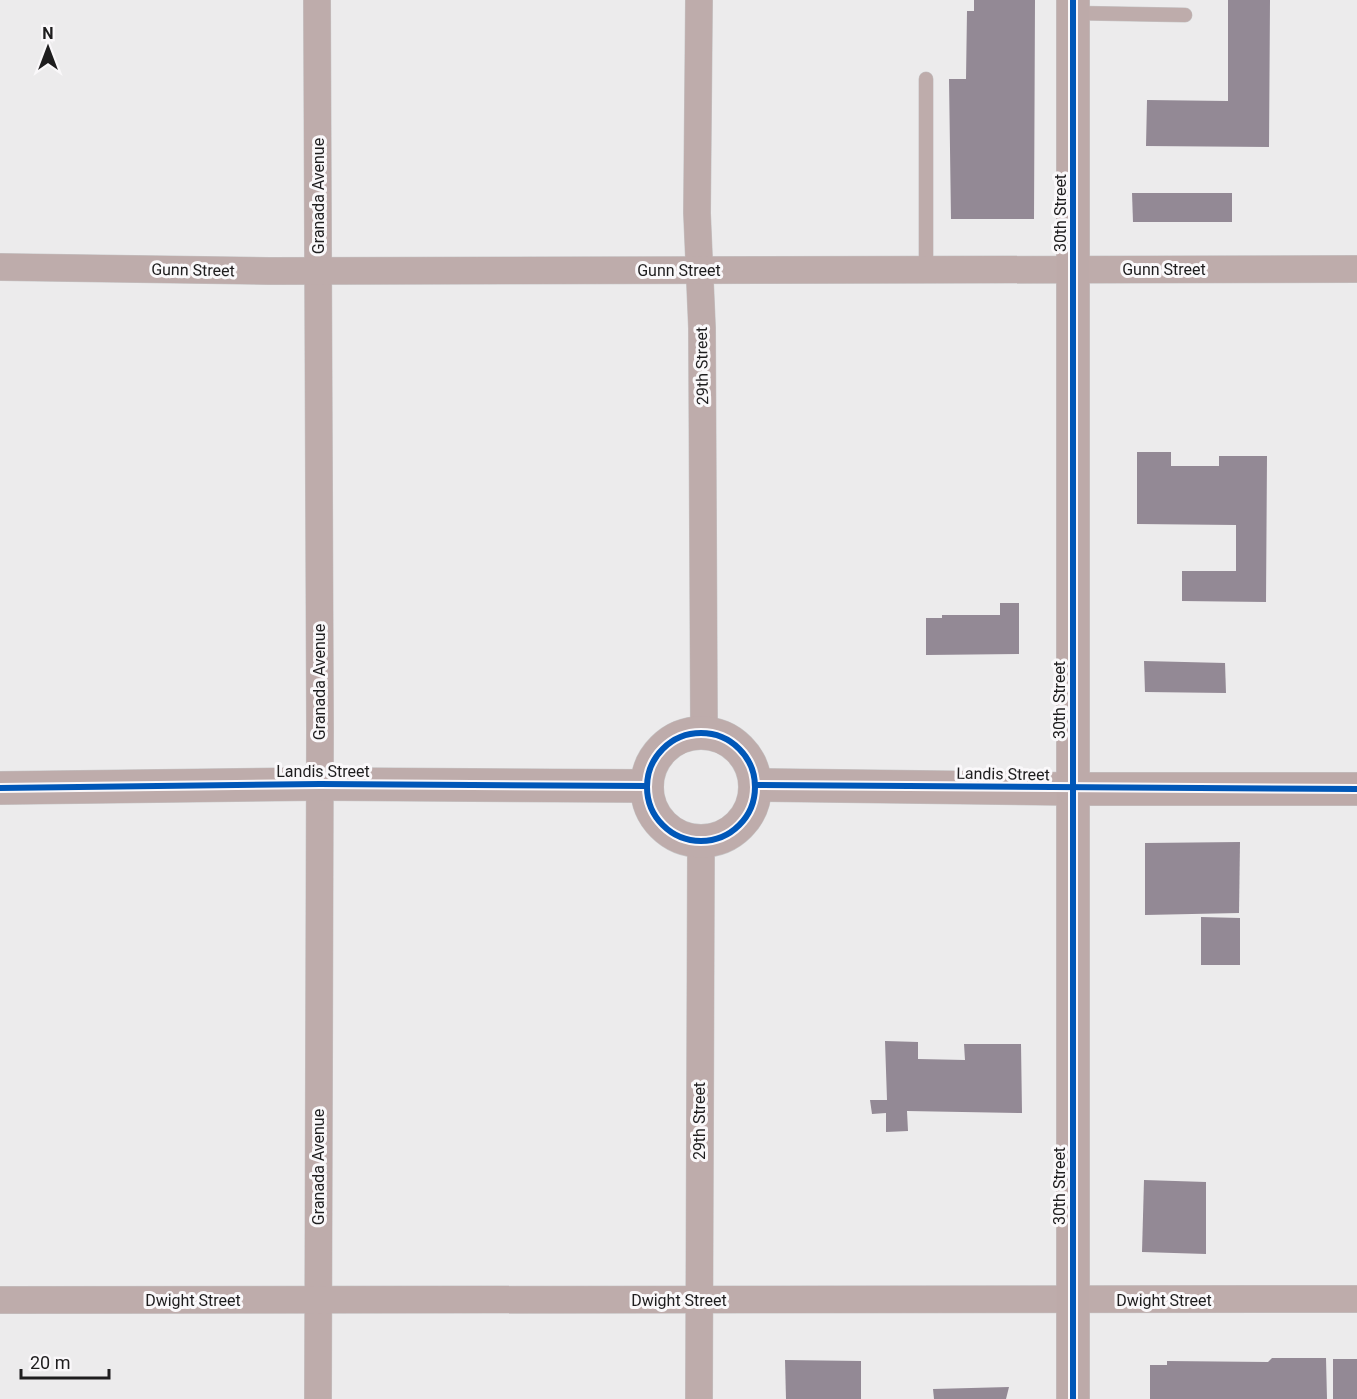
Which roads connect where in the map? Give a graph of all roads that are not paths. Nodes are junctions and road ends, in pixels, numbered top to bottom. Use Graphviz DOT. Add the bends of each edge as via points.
graph roads {
  1 [pos="318,0"];
  2 [pos="699,0"];
  3 [pos="1073,7"];
  4 [pos="1185,15"];
  5 [pos="926,79"];
  6 [pos="0,267"];
  7 [pos="1357,269"];
  8 [pos="699,270"];
  9 [pos="1073,270"];
  10 [pos="318,271"];
  11 [pos="926,271"];
  12 [pos="704,733"];
  13 [pos="320,784"];
  14 [pos="756,785"];
  15 [pos="647,786"];
  16 [pos="0,788"];
  17 [pos="1073,789"];
  18 [pos="1357,789"];
  19 [pos="700,842"];
  20 [pos="1073,1299"];
  21 [pos="1357,1299"];
  22 [pos="0,1300"];
  23 [pos="318,1300"];
  24 [pos="698,1300"];
  25 [pos="318,1399"];
  26 [pos="699,1399"];
  27 [pos="1073,1399"];
  1 -- 10 [label="street, Granada Avenue"];
  2 -- 8 [label="street, 29th Street"];
  3 -- 4 [label="lane"];
  3 -- 9 [label="main road, 30th Street"];
  5 -- 11 [label="lane"];
  6 -- 10 [label="street, Gunn Street"];
  7 -- 9 [label="street, Gunn Street"];
  8 -- 10 [label="street, Gunn Street"];
  8 -- 11 [label="street, Gunn Street"];
  8 -- 12 [label="street, 29th Street"];
  9 -- 11 [label="street, Gunn Street"];
  9 -- 17 [label="main road, 30th Street"];
  10 -- 13 [label="street, Granada Avenue"];
  12 -- 14 [label="street" via="723,737 739,748 750,763"];
  12 -- 15 [label="street" via="686,735 657,754"];
  13 -- 15 [label="street, Landis Street"];
  13 -- 16 [label="street, Landis Street"];
  13 -- 23 [label="street, Granada Avenue"];
  14 -- 17 [label="street, Landis Street"];
  14 -- 19 [label="street" via="755,800 747,817 734,831 718,840"];
  15 -- 19 [label="street" via="649,804 668,831"];
  17 -- 18 [label="main road, Landis Street"];
  17 -- 20 [label="main road, 30th Street"];
  19 -- 24 [label="street, 29th Street"];
  20 -- 21 [label="street, Dwight Street"];
  20 -- 24 [label="street, Dwight Street"];
  20 -- 27 [label="main road, 30th Street"];
  22 -- 23 [label="street, Dwight Street"];
  23 -- 24 [label="street, Dwight Street"];
  23 -- 25 [label="street, Granada Avenue"];
  24 -- 26 [label="street, 29th Street"];
}
